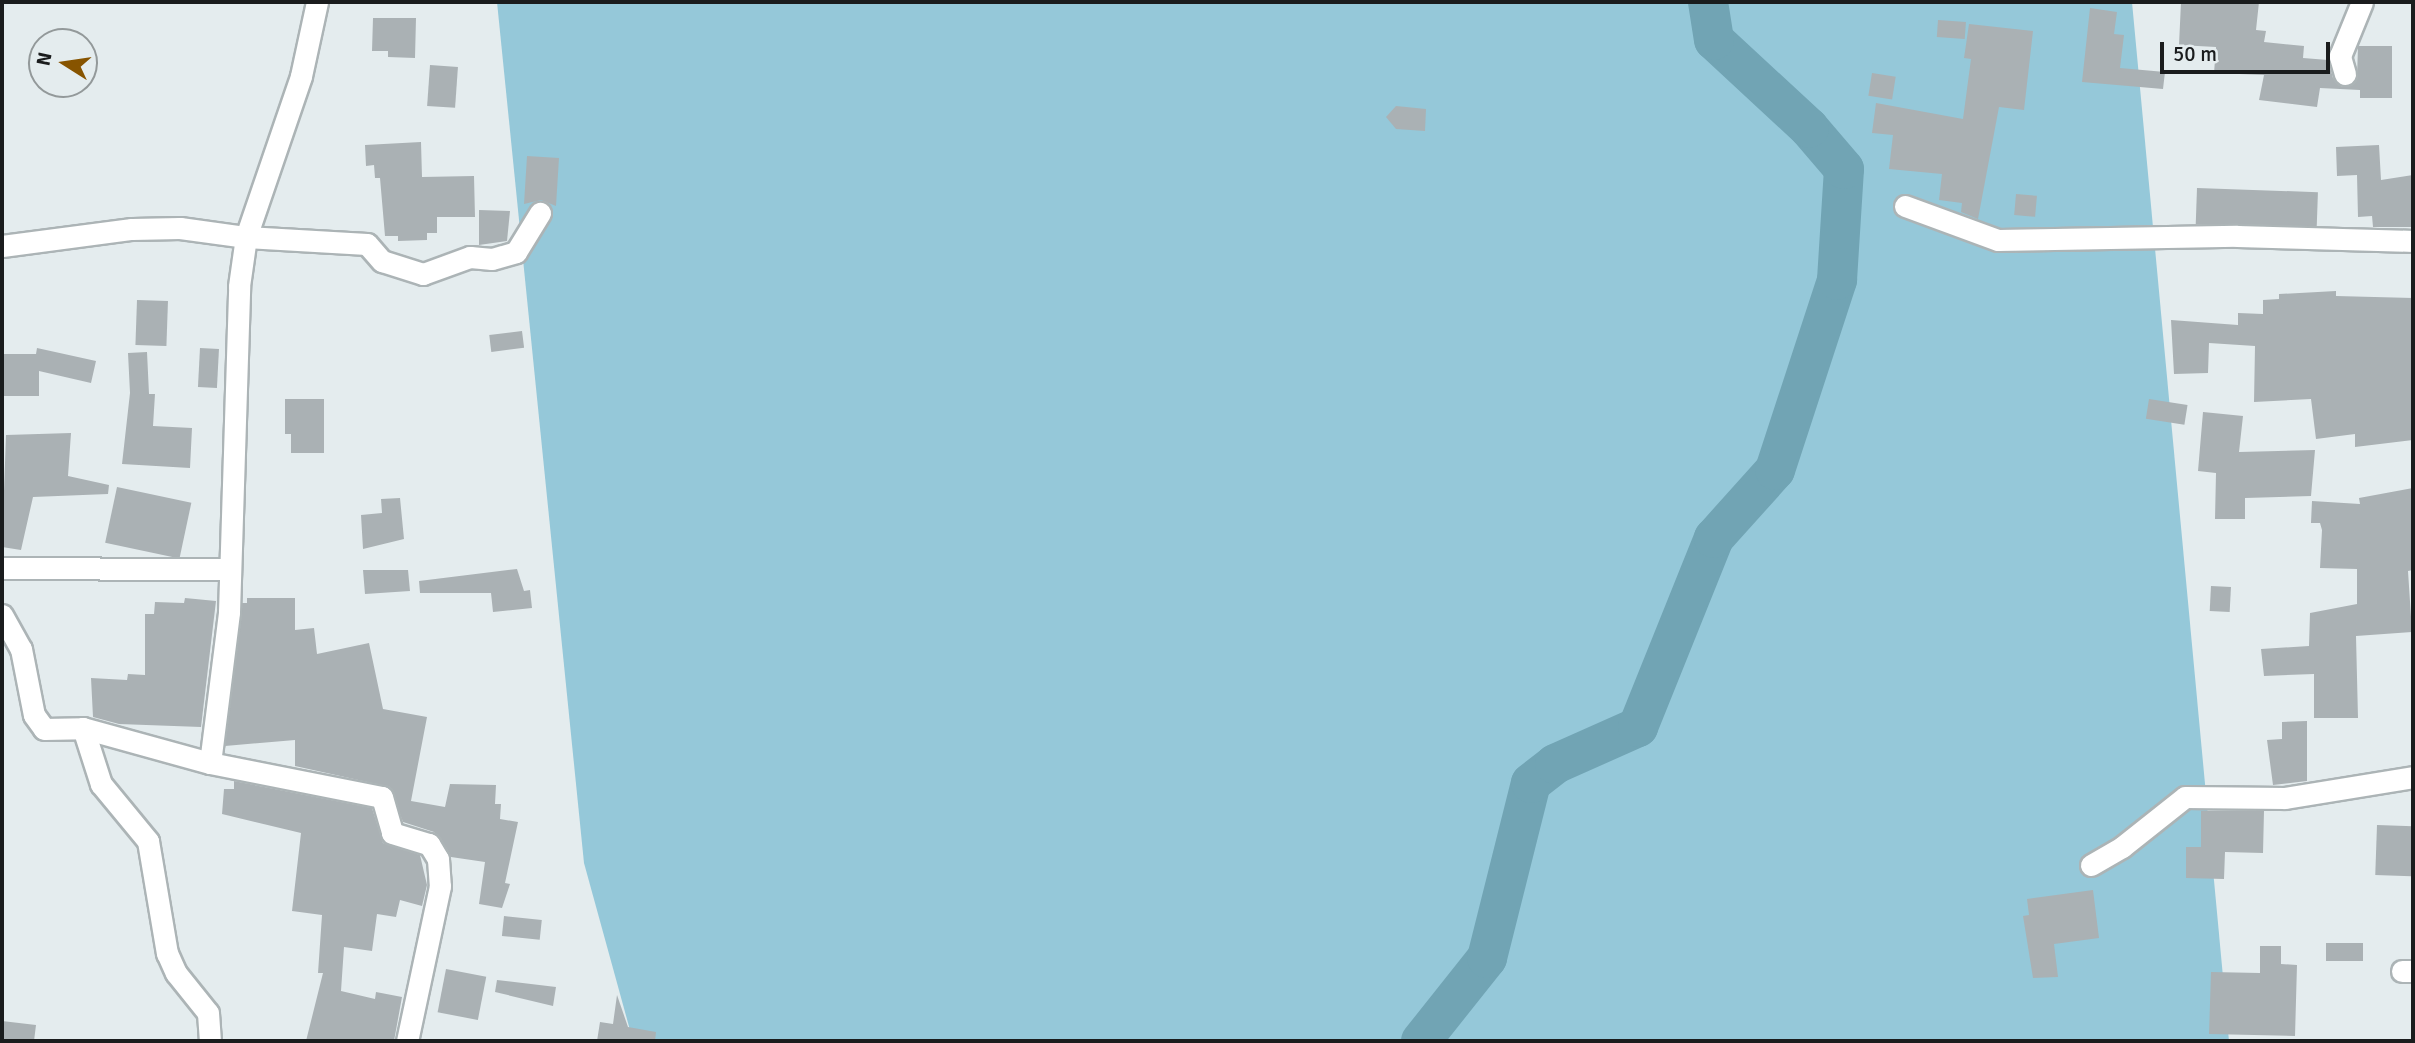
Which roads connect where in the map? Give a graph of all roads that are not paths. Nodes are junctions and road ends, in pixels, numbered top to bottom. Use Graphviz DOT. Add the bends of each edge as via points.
graph roads {
  1 [pos="317,2"];
  2 [pos="2362,2"];
  3 [pos="2345,74"];
  4 [pos="1905,206"];
  5 [pos="540,213"];
  6 [pos="246,237"];
  7 [pos="2413,241"];
  8 [pos="2,246"];
  9 [pos="2,568"];
  10 [pos="230,569"];
  11 [pos="2,615"];
  12 [pos="83,728"];
  13 [pos="210,763"];
  14 [pos="2413,777"];
  15 [pos="2091,865"];
  16 [pos="210,1041"];
  17 [pos="407,1041"];
  1 -- 6 [label="street" via="301,76"];
  2 -- 3 [label="street" via="2340,56"];
  4 -- 7 [label="street" via="1998,240 2237,236"];
  5 -- 6 [label="street" via="516,252 492,259 470,257 423,274 382,261 367,244"];
  6 -- 8 [label="street" via="156,228"];
  6 -- 10 [label="street" via="233,349"];
  9 -- 10 [label="street"];
  10 -- 13 [label="street" via="224,673"];
  11 -- 12 [label="street" via="21,649 36,721 50,731"];
  12 -- 13 [label="street"];
  12 -- 16 [label="street" via="101,784 148,841 167,953 176,973 208,1013"];
  13 -- 17 [label="street" via="382,797 392,833 434,849 440,886"];
  14 -- 15 [label="street" via="2285,798 2185,797 2122,847"];
}
